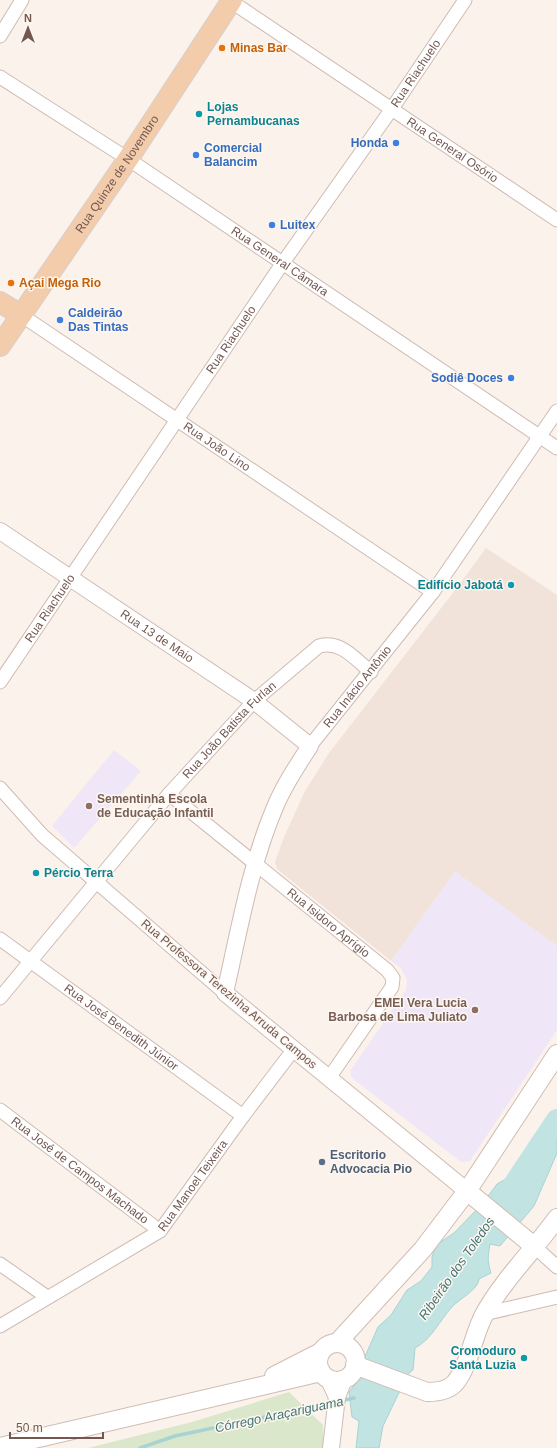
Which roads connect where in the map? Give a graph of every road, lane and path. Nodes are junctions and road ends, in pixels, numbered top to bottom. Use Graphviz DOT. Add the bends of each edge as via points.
graph roads {
  1 [pos="22,0"];
  2 [pos="230,0"];
  3 [pos="465,0"];
  4 [pos="0,36"];
  5 [pos="0,77"];
  6 [pos="391,110"];
  7 [pos="128,159"];
  8 [pos="557,220"];
  9 [pos="282,264"];
  10 [pos="0,302"];
  11 [pos="21,315"];
  12 [pos="0,346"];
  13 [pos="557,411"];
  14 [pos="177,421"];
  15 [pos="540,436"];
  16 [pos="557,448"];
  17 [pos="0,531"];
  18 [pos="70,578"];
  19 [pos="433,592"];
  20 [pos="370,672"];
  21 [pos="0,682"];
  22 [pos="254,701"];
  23 [pos="310,746"];
  24 [pos="0,788"];
  25 [pos="169,794"];
  26 [pos="255,862"];
  27 [pos="95,882"];
  28 [pos="0,938"];
  29 [pos="32,960"];
  30 [pos="225,993"];
  31 [pos="0,998"];
  32 [pos="294,1049"];
  33 [pos="557,1054"];
  34 [pos="329,1078"];
  35 [pos="0,1110"];
  36 [pos="243,1116"];
  37 [pos="473,1195"];
  38 [pos="557,1218"];
  39 [pos="160,1231"];
  40 [pos="530,1243"];
  41 [pos="0,1264"];
  42 [pos="557,1267"];
  43 [pos="47,1297"];
  44 [pos="557,1297"];
  45 [pos="484,1314"];
  46 [pos="0,1326"];
  47 [pos="337,1343"];
  48 [pos="321,1352"];
  49 [pos="358,1366"];
  50 [pos="331,1376"];
  51 [pos="250,1388"];
  52 [pos="0,1446"];
  53 [pos="331,1448"];
  1 -- 4 [label="street"];
  2 -- 6 [label="street, Rua General Osório"];
  2 -- 7 [label="main road, Rua Quinze de Novembro"];
  3 -- 6 [label="street, Rua Riachuelo"];
  5 -- 7 [label="street, Rua General Câmara"];
  6 -- 8 [label="street, Rua General Osório"];
  6 -- 9 [label="street, Rua Riachuelo"];
  7 -- 9 [label="street, Rua General Câmara"];
  7 -- 11 [label="main road, Rua Quinze de Novembro"];
  9 -- 14 [label="street, Rua Riachuelo"];
  9 -- 15 [label="street, Rua General Câmara"];
  10 -- 11 [label="main road, Rua João Lino"];
  11 -- 12 [label="main road, Rua Quinze de Novembro"];
  11 -- 14 [label="street, Rua João Lino"];
  13 -- 15 [label="street, Rua Inácio Antônio"];
  14 -- 18 [label="street, Rua Riachuelo"];
  14 -- 19 [label="street, Rua João Lino"];
  15 -- 16 [label="street, Rua General Câmara"];
  15 -- 19 [label="street, Rua Inácio Antônio"];
  17 -- 18 [label="street, Rua 13 de Maio"];
  18 -- 21 [label="street, Rua Riachuelo"];
  18 -- 22 [label="street, Rua 13 de Maio"];
  19 -- 20 [label="street, Rua Inácio Antônio"];
  20 -- 22 [label="street, Rua João Batista Furlan" via="345,649 335,644 319,646"];
  20 -- 23 [label="street, Rua Inácio Antônio"];
  22 -- 23 [label="street, Rua 13 de Maio"];
  22 -- 25 [label="street, Rua João Batista Furlan"];
  23 -- 26 [label="street, Rua Inácio Antônio" via="289,778 275,806"];
  24 -- 27 [label="street, Rua Professora Terezinha Arruda Campos" via="42,835"];
  25 -- 26 [label="street, Rua Isidoro Aprígio"];
  25 -- 27 [label="street, Rua João Batista Furlan"];
  26 -- 30 [label="street, Rua Inácio Antônio"];
  26 -- 34 [label="street, Rua Isidoro Aprígio" via="387,970 393,978 392,987"];
  27 -- 29 [label="street, Rua João Batista Furlan"];
  27 -- 30 [label="street, Rua Professora Terezinha Arruda Campos"];
  28 -- 29 [label="street, Rua José Benedith Júnior"];
  29 -- 31 [label="street, Rua João Batista Furlan"];
  29 -- 36 [label="street, Rua José Benedith Júnior"];
  30 -- 32 [label="street, Rua Professora Terezinha Arruda Campos"];
  32 -- 34 [label="street, Rua Professora Terezinha Arruda Campos"];
  32 -- 36 [label="street, Rua Manoel Teixeira"];
  33 -- 37 [label="main road"];
  34 -- 37 [label="street, Rua Professora Terezinha Arruda Campos"];
  35 -- 39 [label="street, Rua José de Campos Machado"];
  36 -- 39 [label="street, Rua Manoel Teixeira"];
  37 -- 40 [label="main road"];
  37 -- 47 [label="main road"];
  38 -- 40 [label="main road"];
  39 -- 43 [label="street, Rua Manoel Teixeira"];
  40 -- 42 [label="street"];
  40 -- 45 [label="main road"];
  41 -- 43 [label="street"];
  43 -- 46 [label="street, Rua Manoel Teixeira"];
  44 -- 45 [label="street"];
  45 -- 49 [label="main road" via="460,1375 450,1388 434,1392"];
  47 -- 48 [label="main road" via="331,1344"];
  47 -- 49 [label="main road" via="349,1347"];
  48 -- 50 [label="main road" via="318,1358"];
  48 -- 51 [label="main road"];
  49 -- 50 [label="main road" via="353,1371"];
  50 -- 51 [label="main road"];
  50 -- 53 [label="street" via="337,1398"];
  51 -- 52 [label="main road"];
}
